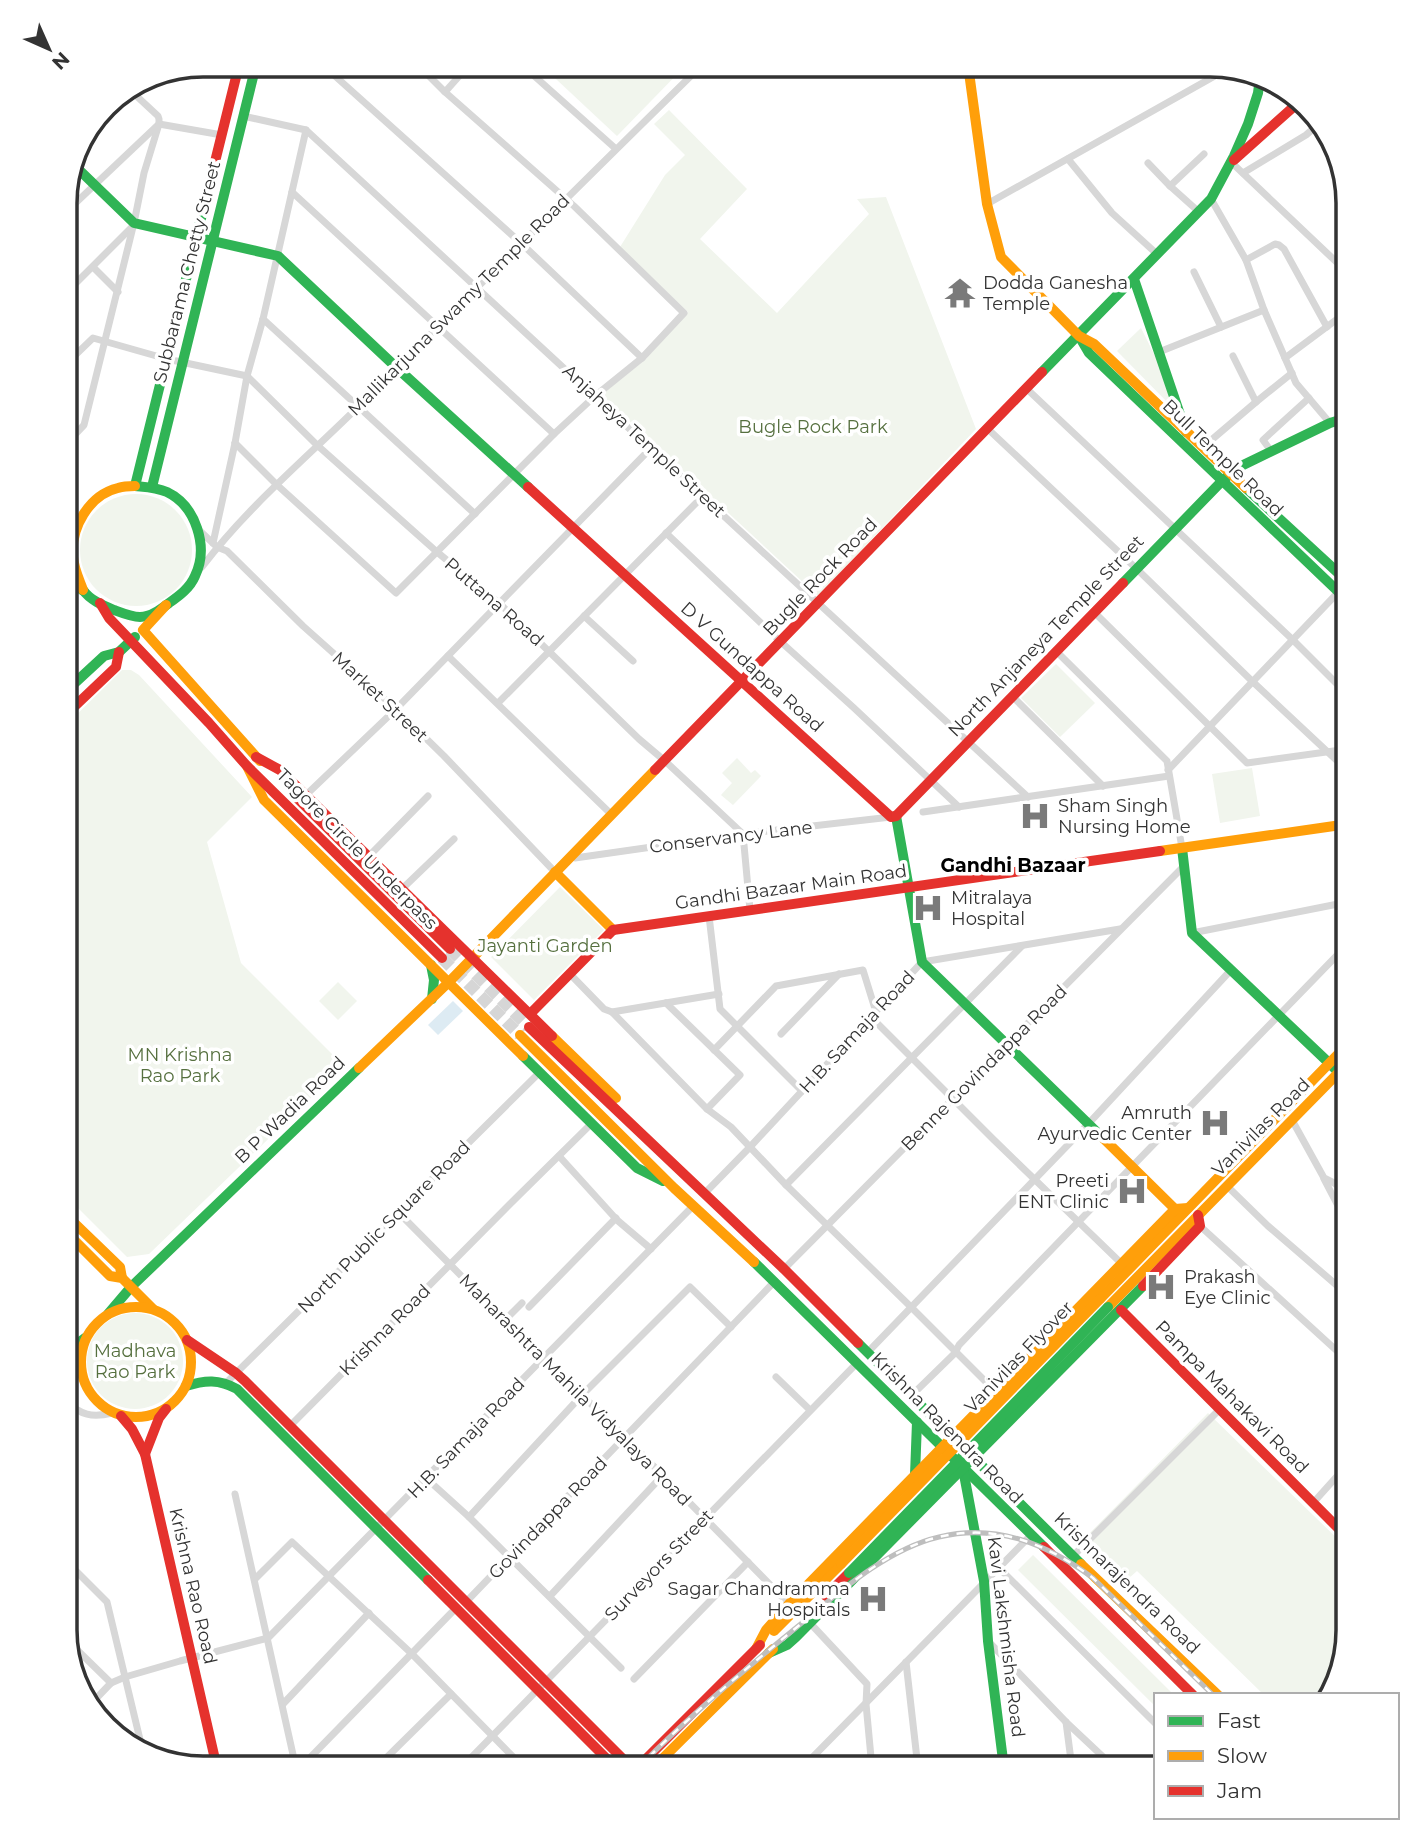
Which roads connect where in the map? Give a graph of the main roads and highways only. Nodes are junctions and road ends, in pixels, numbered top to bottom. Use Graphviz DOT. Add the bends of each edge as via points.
graph roads {
  1 [pos="236,77"];
  2 [pos="253,77"];
  3 [pos="970,77"];
  4 [pos="1259,87"];
  5 [pos="1293,108"];
  6 [pos="1231,162"];
  7 [pos="81,172"];
  8 [pos="197,236"];
  9 [pos="213,240"];
  10 [pos="1134,279"];
  11 [pos="1079,336"];
  12 [pos="1336,422"];
  13 [pos="1186,432"];
  14 [pos="1226,477"];
  15 [pos="135,486"];
  16 [pos="152,487"];
  17 [pos="79,521"];
  18 [pos="77,526"];
  19 [pos="1336,572"];
  20 [pos="77,578"];
  21 [pos="77,586"];
  22 [pos="1336,589"];
  23 [pos="84,592"];
  24 [pos="100,603"];
  25 [pos="166,605"];
  26 [pos="143,630"];
  27 [pos="131,641"];
  28 [pos="119,652"];
  29 [pos="77,681"];
  30 [pos="742,682"];
  31 [pos="77,704"];
  32 [pos="256,757"];
  33 [pos="247,766"];
  34 [pos="894,816"];
  35 [pos="1336,826"];
  36 [pos="1182,848"];
  37 [pos="555,872"];
  38 [pos="909,887"];
  39 [pos="613,930"];
  40 [pos="473,958"];
  41 [pos="431,964"];
  42 [pos="450,982"];
  43 [pos="432,999"];
  44 [pos="531,1013"];
  45 [pos="529,1027"];
  46 [pos="520,1035"];
  47 [pos="1336,1056"];
  48 [pos="1329,1063"];
  49 [pos="1336,1070"];
  50 [pos="1336,1076"];
  51 [pos="679,1168"];
  52 [pos="674,1188"];
  53 [pos="1188,1208"];
  54 [pos="1175,1209"];
  55 [pos="1199,1221"];
  56 [pos="77,1226"];
  57 [pos="77,1243"];
  58 [pos="122,1278"];
  59 [pos="131,1287"];
  60 [pos="1104,1303"];
  61 [pos="1121,1310"];
  62 [pos="156,1311"];
  63 [pos="108,1314"];
  64 [pos="86,1337"];
  65 [pos="187,1340"];
  66 [pos="77,1344"];
  67 [pos="186,1386"];
  68 [pos="166,1409"];
  69 [pos="117,1415"];
  70 [pos="917,1422"];
  71 [pos="953,1436"];
  72 [pos="942,1447"];
  73 [pos="145,1454"];
  74 [pos="974,1458"];
  75 [pos="963,1469"];
  76 [pos="915,1475"];
  77 [pos="381,1525"];
  78 [pos="1336,1526"];
  79 [pos="756,1649"];
  80 [pos="769,1653"];
  81 [pos="542,1686"];
  82 [pos="1191,1693"];
  83 [pos="1216,1693"];
  84 [pos="214,1756"];
  85 [pos="606,1756"];
  86 [pos="621,1756"];
  87 [pos="646,1756"];
  88 [pos="665,1756"];
  89 [pos="1002,1756"];
  1 -- 8 [label="main road, Subbarama Chetty Street"];
  2 -- 9 [label="main road, Subbarama Chetty Street"];
  3 -- 11 [label="main road, Bull Temple Road" via="986,204 1001,257"];
  4 -- 6 [label="main road"];
  5 -- 6 [label="main road"];
  6 -- 10 [label="main road, Bugle Rock Road" via="1211,199"];
  7 -- 8 [label="main road, D V Gundappa Road" via="133,225"];
  8 -- 9 [label="main road, D V Gundappa Road"];
  8 -- 15 [label="main road, Subbarama Chetty Street"];
  9 -- 16 [label="main road, Subbarama Chetty Street"];
  9 -- 30 [label="main road, D V Gundappa Road" via="278,256"];
  10 -- 11 [label="main road, Bugle Rock Road"];
  10 -- 13 [label="main road"];
  11 -- 13 [label="main road, Bull Temple Road" via="1094,344"];
  11 -- 14 [label="main road, Bull Temple Road" via="1088,353"];
  11 -- 30 [label="main road, Bugle Rock Road"];
  12 -- 14 [label="main road, North Anjaneya Temple Street"];
  13 -- 14 [label="main road, Bull Temple Road"];
  14 -- 19 [label="main road, Bull Temple Road"];
  14 -- 22 [label="main road, Bull Temple Road"];
  14 -- 34 [label="main road, North Anjaneya Temple Street"];
  15 -- 16 [label="main road"];
  15 -- 17 [label="main road" via="116,488 96,499"];
  16 -- 25 [label="main road" via="177,499 198,530 201,556 197,573 186,591"];
  17 -- 18 [label="main road"];
  20 -- 23 [label="main road"];
  21 -- 23 [label="main road"];
  23 -- 24 [label="main road"];
  24 -- 25 [label="main road" via="141,617"];
  24 -- 27 [label="main road"];
  25 -- 26 [label="main road"];
  26 -- 27 [label="main road"];
  26 -- 32 [label="main road"];
  27 -- 28 [label="main road"];
  27 -- 33 [label="main road"];
  28 -- 29 [label="main road" via="104,656"];
  28 -- 31 [label="main road" via="116,667"];
  30 -- 34 [label="main road, D V Gundappa Road"];
  30 -- 37 [label="main road, Bugle Rock Road"];
  32 -- 33 [label="main road, Tagore Circle Underpass" via="446,954"];
  32 -- 40 [label="main road" via="306,795"];
  33 -- 41 [label="main road" via="264,800"];
  34 -- 38 [label="main road"];
  35 -- 36 [label="main road, Gandhi Bazaar Main Road"];
  36 -- 38 [label="main road, Gandhi Bazaar Main Road"];
  36 -- 48 [label="main road" via="1192,933"];
  37 -- 39 [label="main road"];
  37 -- 40 [label="main road, Bugle Rock Road"];
  38 -- 39 [label="main road, Gandhi Bazaar Main Road"];
  38 -- 54 [label="main road" via="922,962"];
  39 -- 44 [label="main road"];
  40 -- 42 [label="main road, B P Wadia Road"];
  40 -- 44 [label="main road"];
  41 -- 42 [label="main road"];
  41 -- 43 [label="main road"];
  42 -- 43 [label="main road, B P Wadia Road"];
  42 -- 52 [label="main road" via="638,1168"];
  43 -- 59 [label="main road, B P Wadia Road"];
  44 -- 51 [label="main road" via="662,1144"];
  45 -- 51 [label="main road"];
  46 -- 52 [label="main road"];
  47 -- 48 [label="main road, Vanivilas Road"];
  48 -- 49 [label="main road"];
  48 -- 53 [label="main road, Vanivilas Road"];
  50 -- 55 [label="main road, Vanivilas Road" via="1227,1186"];
  51 -- 71 [label="main road, Krishna Rajendra Road"];
  52 -- 70 [label="main road, Krishna Rajendra Road"];
  53 -- 54 [label="main road"];
  53 -- 60 [label="main road, Vanivilas Flyover"];
  54 -- 71 [label="main road"];
  55 -- 60 [label="main road, Vanivilas Flyover"];
  55 -- 61 [label="main road"];
  56 -- 58 [label="main road" via="120,1267"];
  57 -- 58 [label="main road" via="110,1276"];
  58 -- 59 [label="main road"];
  59 -- 62 [label="main road"];
  59 -- 63 [label="main road, B P Wadia Road"];
  60 -- 79 [label="main road, Vanivilas Flyover, bridge"];
  60 -- 80 [label="main road, Vanivilas Flyover, bridge"];
  61 -- 74 [label="main road"];
  61 -- 78 [label="main road, Pampa Mahakavi Road"];
  62 -- 63 [label="main road" via="122,1308"];
  62 -- 65 [label="main road" via="176,1323"];
  63 -- 64 [label="main road"];
  64 -- 66 [label="main road"];
  64 -- 69 [label="main road" via="80,1367 83,1382 95,1401"];
  65 -- 67 [label="main road" via="191,1371"];
  65 -- 77 [label="main road" via="236,1373"];
  67 -- 68 [label="main road"];
  67 -- 77 [label="main road" via="214,1379 237,1389"];
  68 -- 69 [label="main road" via="136,1418"];
  68 -- 73 [label="main road"];
  69 -- 73 [label="main road, Krishna Rao Road" via="132,1429"];
  70 -- 72 [label="main road, Krishna Rajendra Road"];
  70 -- 76 [label="main road"];
  71 -- 72 [label="main road"];
  71 -- 74 [label="main road, Krishnarajendra Road"];
  72 -- 75 [label="main road, Krishna Rajendra Road"];
  72 -- 76 [label="main road"];
  73 -- 84 [label="main road, Krishna Rao Road"];
  74 -- 75 [label="main road"];
  74 -- 83 [label="main road, Krishnarajendra Road"];
  75 -- 80 [label="main road" via="787,1645"];
  75 -- 82 [label="main road, Krishna Rajendra Road"];
  75 -- 89 [label="main road, Kavi Lakshmisha Road" via="984,1581"];
  76 -- 79 [label="main road" via="789,1604"];
  77 -- 81 [label="main road"];
  79 -- 87 [label="main road"];
  80 -- 88 [label="main road"];
  81 -- 85 [label="main road"];
  81 -- 86 [label="main road"];
}
